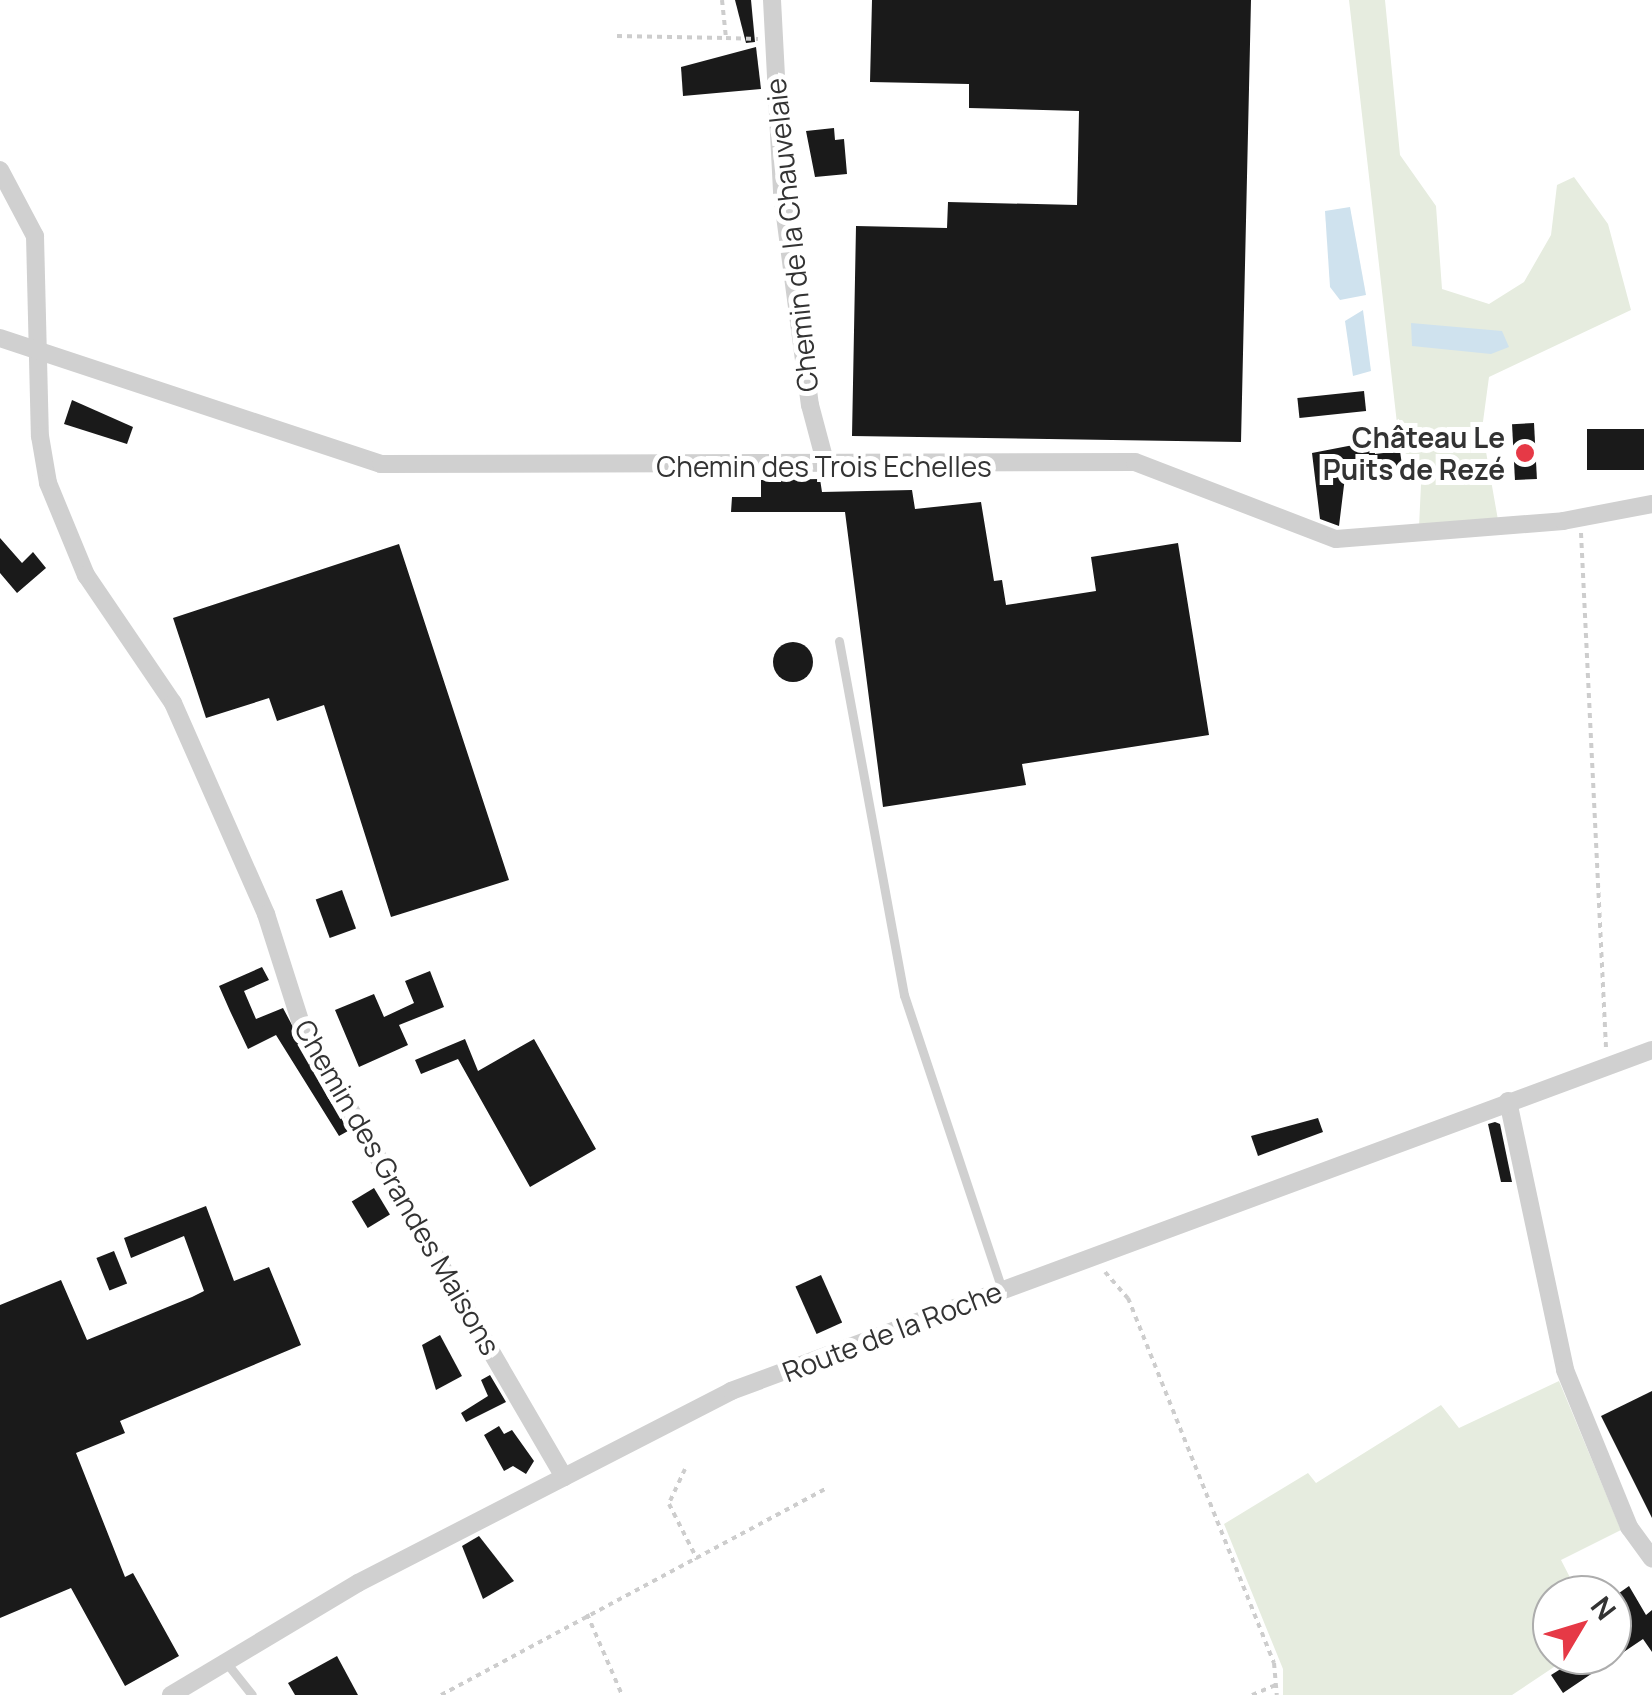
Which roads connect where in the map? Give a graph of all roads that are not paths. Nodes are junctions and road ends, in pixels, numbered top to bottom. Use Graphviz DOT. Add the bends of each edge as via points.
graph roads {
  1 [pos="772,0"];
  2 [pos="0,170"];
  3 [pos="0,338"];
  4 [pos="38,356"];
  5 [pos="827,469"];
  6 [pos="1652,504"];
  7 [pos="839,641"];
  8 [pos="1652,1050"];
  9 [pos="1508,1101"];
  10 [pos="1002,1289"];
  11 [pos="564,1477"];
  12 [pos="1652,1559"];
  13 [pos="223,1659"];
  14 [pos="171,1695"];
  15 [pos="252,1695"];
  1 -- 5 [label="street, Chemin de la Chauvelaie" via="807,386"];
  2 -- 4 [label="street, Chemin des Grandes Maisons" via="35,236"];
  3 -- 4 [label="street, Chemin des Trois Echelles"];
  4 -- 5 [label="street, Chemin des Trois Echelles" via="352,461"];
  4 -- 11 [label="street, Chemin des Grandes Maisons" via="48,483 86,575 174,703 266,914 302,1027"];
  5 -- 6 [label="street, Chemin des Trois Echelles" via="1135,462 1336,538 1580,518"];
  7 -- 10 [label="lane" via="904,995"];
  8 -- 9 [label="street, Route de la Roche"];
  9 -- 10 [label="street, Route de la Roche"];
  9 -- 12 [label="street" via="1565,1370 1628,1527"];
  10 -- 11 [label="street, Route de la Roche" via="731,1391"];
  11 -- 13 [label="street, Route de la Roche"];
  13 -- 14 [label="street, Route de la Roche"];
  13 -- 15 [label="lane"];
}
